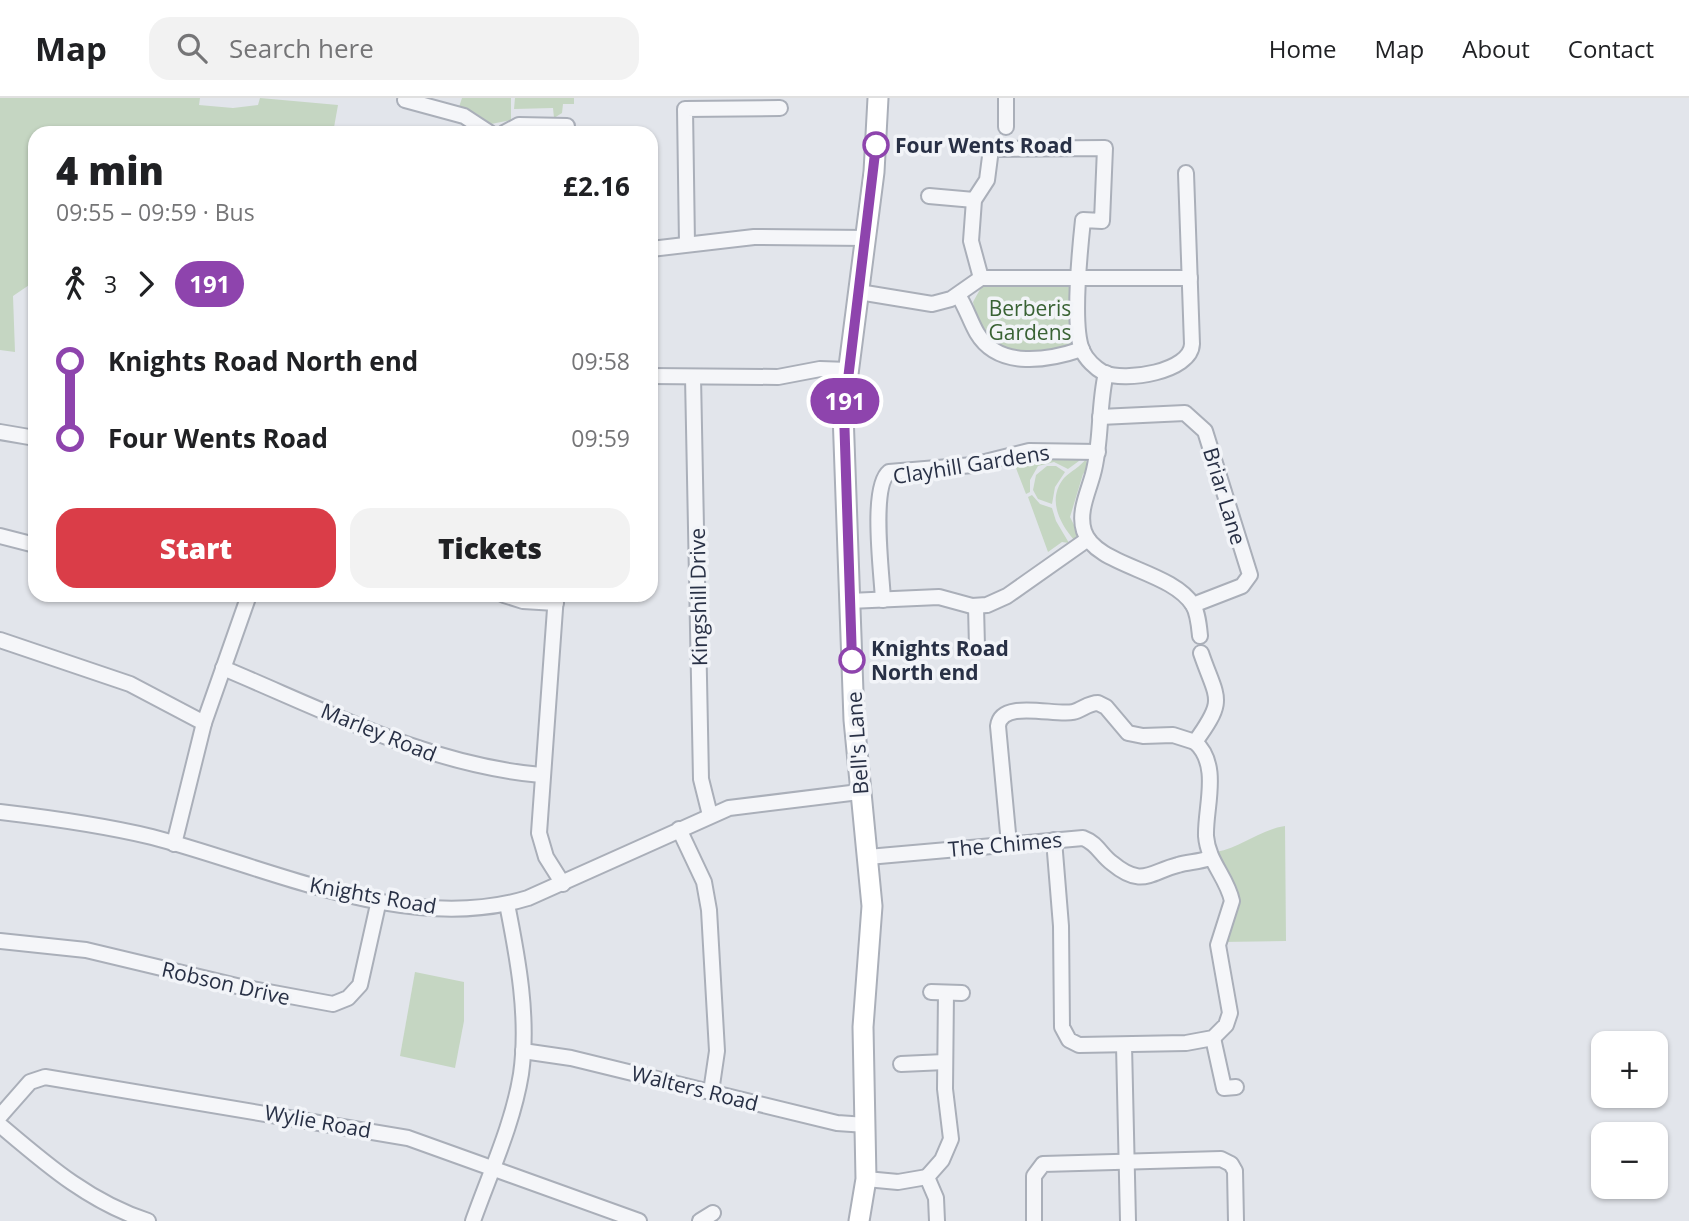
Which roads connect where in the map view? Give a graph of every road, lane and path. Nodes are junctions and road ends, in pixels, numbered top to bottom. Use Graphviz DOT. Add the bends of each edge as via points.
graph roads {
  1 [pos="878,98"];
  2 [pos="1006,98"];
  3 [pos="405,100"];
  4 [pos="780,108"];
  5 [pos="567,125"];
  6 [pos="479,126"];
  7 [pos="517,126"];
  8 [pos="1006,127"];
  9 [pos="1186,173"];
  10 [pos="929,196"];
  11 [pos="974,200"];
  12 [pos="867,238"];
  13 [pos="687,244"];
  14 [pos="658,248"];
  15 [pos="981,278"];
  16 [pos="1190,278"];
  17 [pos="1079,280"];
  18 [pos="859,292"];
  19 [pos="958,295"];
  20 [pos="1082,349"];
  21 [pos="849,370"];
  22 [pos="1105,373"];
  23 [pos="658,376"];
  24 [pos="693,377"];
  25 [pos="1100,416"];
  26 [pos="0,432"];
  27 [pos="28,437"];
  28 [pos="1098,452"];
  29 [pos="0,537"];
  30 [pos="1088,540"];
  31 [pos="28,543"];
  32 [pos="883,600"];
  33 [pos="849,601"];
  34 [pos="246,602"];
  35 [pos="556,602"];
  36 [pos="1193,605"];
  37 [pos="976,606"];
  38 [pos="1200,636"];
  39 [pos="0,640"];
  40 [pos="977,647"];
  41 [pos="1201,653"];
  42 [pos="223,668"];
  43 [pos="204,723"];
  44 [pos="1195,742"];
  45 [pos="541,775"];
  46 [pos="859,792"];
  47 [pos="0,813"];
  48 [pos="710,816"];
  49 [pos="679,829"];
  50 [pos="1054,839"];
  51 [pos="174,844"];
  52 [pos="1009,844"];
  53 [pos="868,857"];
  54 [pos="1210,858"];
  55 [pos="563,884"];
  56 [pos="379,900"];
  57 [pos="507,904"];
  58 [pos="0,941"];
  59 [pos="962,993"];
  60 [pos="1213,1038"];
  61 [pos="1124,1045"];
  62 [pos="523,1051"];
  63 [pos="945,1062"];
  64 [pos="901,1065"];
  65 [pos="1236,1087"];
  66 [pos="711,1092"];
  67 [pos="0,1116"];
  68 [pos="0,1125"];
  69 [pos="866,1125"];
  70 [pos="1127,1161"];
  71 [pos="492,1167"];
  72 [pos="927,1177"];
  73 [pos="866,1179"];
  74 [pos="148,1221"];
  75 [pos="473,1221"];
  76 [pos="639,1221"];
  77 [pos="859,1221"];
  78 [pos="937,1221"];
  79 [pos="1034,1221"];
  80 [pos="1128,1221"];
  81 [pos="1236,1221"];
  1 -- 12 [label="street, Bell's Lane"];
  2 -- 8 [label="street"];
  3 -- 6 [label="street" via="464,116"];
  4 -- 13 [label="street" via="685,109"];
  5 -- 7 [label="street"];
  9 -- 16 [label="street"];
  10 -- 11 [label="street"];
  11 -- 15 [label="street" via="971,243"];
  11 -- 17 [label="street" via="987,180 991,149 1105,148 1102,221 1083,220"];
  12 -- 13 [label="street" via="776,236"];
  12 -- 18 [label="street, Bell's Lane"];
  13 -- 14 [label="street"];
  15 -- 17 [label="street"];
  15 -- 19 [label="street"];
  16 -- 17 [label="street"];
  16 -- 22 [label="street" via="1192,344 1186,360 1160,371"];
  17 -- 20 [label="street"];
  18 -- 19 [label="street" via="932,304"];
  18 -- 21 [label="street, Bell's Lane"];
  19 -- 20 [label="street" via="977,334 998,351 1041,359"];
  20 -- 22 [label="street"];
  21 -- 24 [label="street" via="820,369 778,377"];
  21 -- 33 [label="street, Bell's Lane" via="844,413"];
  22 -- 25 [label="street"];
  23 -- 24 [label="street"];
  24 -- 48 [label="street, Kingshill Drive" via="701,779"];
  25 -- 28 [label="street"];
  25 -- 36 [label="street, Briar Lane" via="1185,413 1205,431 1250,575 1242,586"];
  26 -- 27 [label="street"];
  28 -- 30 [label="street" via="1082,519"];
  28 -- 32 [label="street, Clayhill Gardens" via="1029,451 973,465 889,472 882,479 879,497"];
  29 -- 31 [label="street"];
  30 -- 36 [label="street" via="1169,584"];
  30 -- 37 [label="street" via="1007,596"];
  32 -- 33 [label="street"];
  32 -- 37 [label="street" via="939,597"];
  33 -- 46 [label="street, Bell's Lane"];
  34 -- 42 [label="street"];
  35 -- 45 [label="street"];
  36 -- 38 [label="street"];
  37 -- 40 [label="street"];
  39 -- 43 [label="street" via="130,684"];
  41 -- 44 [label="street" via="1217,698 1213,716"];
  42 -- 43 [label="street"];
  42 -- 45 [label="street, Marley Road" via="430,753"];
  43 -- 51 [label="street"];
  44 -- 52 [label="street" via="1173,735 1128,733 1098,703 1071,713 1005,713 998,726"];
  44 -- 54 [label="street" via="1206,756"];
  45 -- 55 [label="street" via="539,833 546,857"];
  46 -- 48 [label="street, Knights Road" via="748,804"];
  46 -- 53 [label="street, Bell's Lane"];
  47 -- 51 [label="street, Knights Road" via="85,823"];
  48 -- 49 [label="street, Knights Road"];
  49 -- 55 [label="street, Knights Road"];
  49 -- 66 [label="street" via="704,882 709,910 717,1051"];
  50 -- 52 [label="street, The Chimes"];
  50 -- 54 [label="street, The Chimes" via="1088,839 1115,866 1144,877"];
  50 -- 61 [label="street" via="1063,1031 1075,1044"];
  51 -- 56 [label="street, Knights Road" via="296,882"];
  52 -- 53 [label="street, The Chimes"];
  53 -- 69 [label="street, Bell's Lane" via="872,906 863,1027"];
  54 -- 60 [label="street" via="1232,901 1218,944 1230,1013"];
  55 -- 57 [label="street, Knights Road"];
  56 -- 57 [label="street, Knights Road" via="453,908"];
  56 -- 58 [label="street, Robson Drive" via="360,985 348,999 333,1004 86,950"];
  57 -- 62 [label="street" via="522,995"];
  59 -- 63 [label="street" via="939,993"];
  60 -- 61 [label="street"];
  60 -- 65 [label="street" via="1224,1088"];
  61 -- 70 [label="street"];
  62 -- 66 [label="street, Walters Road"];
  62 -- 71 [label="street" via="516,1095"];
  63 -- 64 [label="street"];
  63 -- 72 [label="street" via="951,1139 942,1160"];
  66 -- 69 [label="street, Walters Road" via="837,1123"];
  67 -- 71 [label="street, Wylie Road" via="30,1082 56,1077 387,1133"];
  68 -- 74 [label="street" via="83,1191"];
  69 -- 73 [label="street, Bell's Lane"];
  70 -- 79 [label="street" via="1040,1165 1034,1176"];
  70 -- 80 [label="street"];
  70 -- 81 [label="street" via="1225,1160 1235,1171"];
  71 -- 75 [label="street"];
  71 -- 76 [label="street, Wylie Road"];
  72 -- 73 [label="street" via="898,1182"];
  72 -- 78 [label="street" via="936,1198"];
  73 -- 77 [label="street, Bell's Lane"];
}
